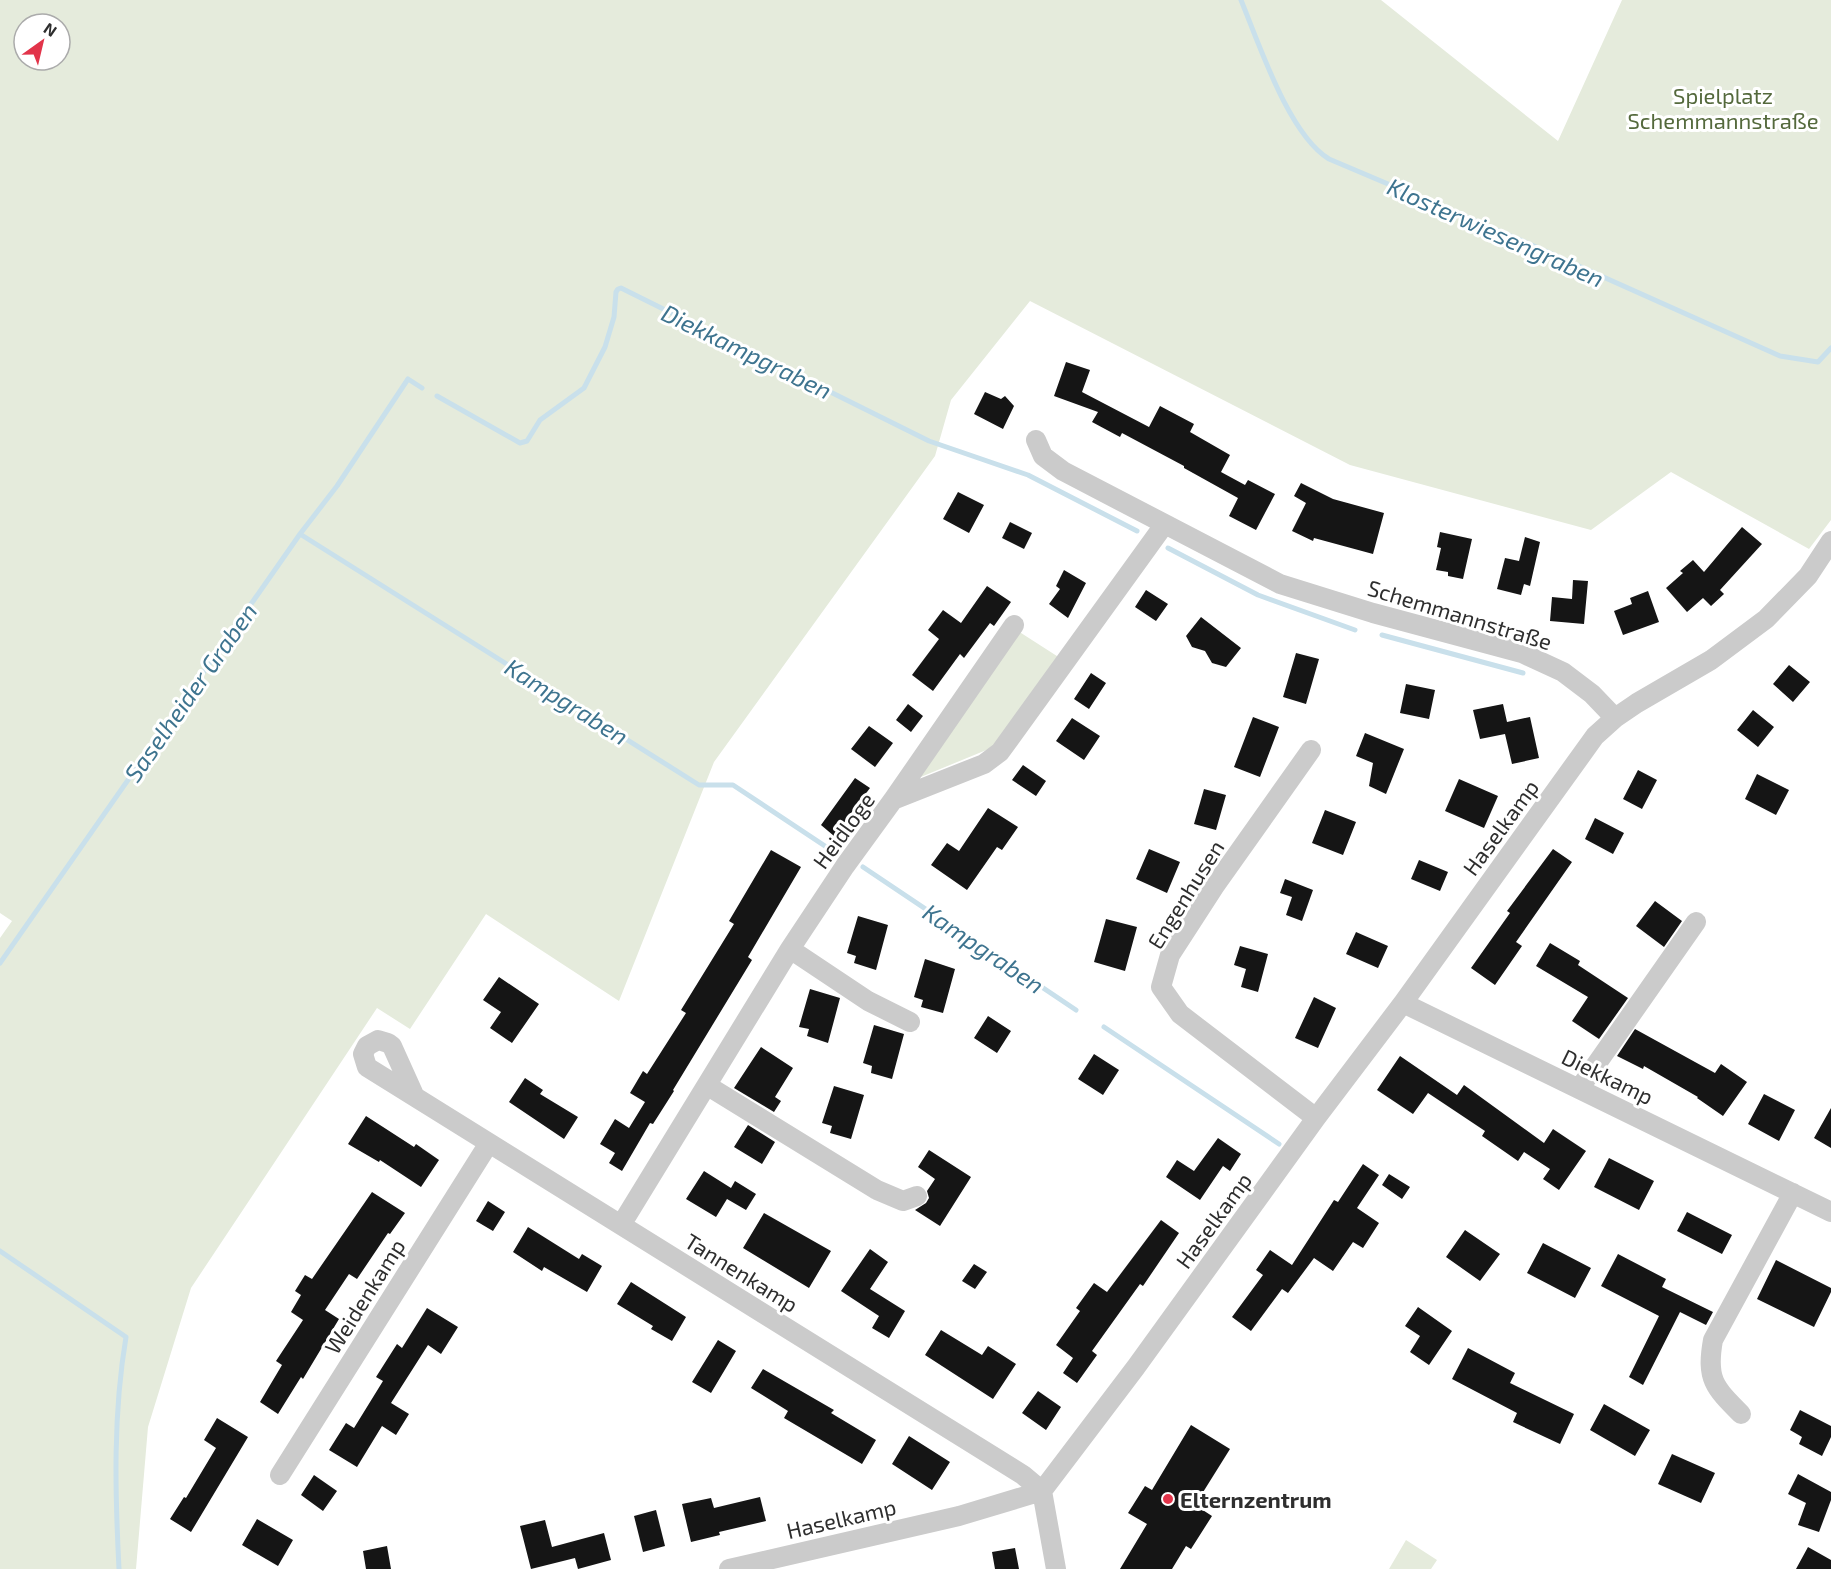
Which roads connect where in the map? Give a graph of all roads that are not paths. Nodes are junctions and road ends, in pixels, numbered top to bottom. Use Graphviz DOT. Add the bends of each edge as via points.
graph roads {
  1 [pos="1036,440"];
  2 [pos="1164,525"];
  3 [pos="1831,541"];
  4 [pos="1014,625"];
  5 [pos="1615,718"];
  6 [pos="1311,750"];
  7 [pos="893,800"];
  8 [pos="1696,922"];
  9 [pos="790,949"];
  10 [pos="1403,1003"];
  11 [pos="910,1022"];
  12 [pos="708,1086"];
  13 [pos="1579,1089"];
  14 [pos="415,1097"];
  15 [pos="1316,1118"];
  16 [pos="489,1143"];
  17 [pos="1793,1193"];
  18 [pos="917,1196"];
  19 [pos="1831,1212"];
  20 [pos="621,1225"];
  21 [pos="1741,1414"];
  22 [pos="280,1475"];
  23 [pos="1042,1491"];
  24 [pos="729,1569"];
  25 [pos="1056,1569"];
  1 -- 2 [label="street, Schemmannstraße" via="1043,456 1063,471"];
  2 -- 5 [label="street, Schemmannstraße" via="1280,584 1522,653 1563,672"];
  2 -- 7 [label="street, Heidloge" via="1000,752 984,764"];
  3 -- 5 [label="street" via="1808,576 1766,619 1711,660"];
  4 -- 7 [label="street"];
  5 -- 10 [label="street, Haselkamp" via="1595,736"];
  6 -- 15 [label="street, Engenhusen" via="1170,956 1161,987 1180,1014"];
  7 -- 9 [label="street, Heidloge"];
  8 -- 13 [label="street"];
  9 -- 11 [label="street" via="868,1001"];
  9 -- 12 [label="street, Heidloge"];
  10 -- 13 [label="street, Diekkamp"];
  10 -- 15 [label="street, Haselkamp"];
  12 -- 18 [label="street" via="877,1190 903,1201"];
  12 -- 20 [label="street, Heidloge"];
  13 -- 17 [label="street, Diekkamp"];
  14 -- 16 [label="street, Tannenkamp"];
  15 -- 23 [label="street, Haselkamp"];
  16 -- 20 [label="street, Tannenkamp"];
  16 -- 22 [label="street, Weidenkamp"];
  17 -- 19 [label="street, Diekkamp"];
  17 -- 21 [label="street" via="1713,1340 1709,1361 1713,1379 1718,1391"];
  20 -- 23 [label="street, Tannenkamp" via="1023,1475"];
  23 -- 24 [label="street, Haselkamp" via="959,1516"];
  23 -- 25 [label="street"];
}
